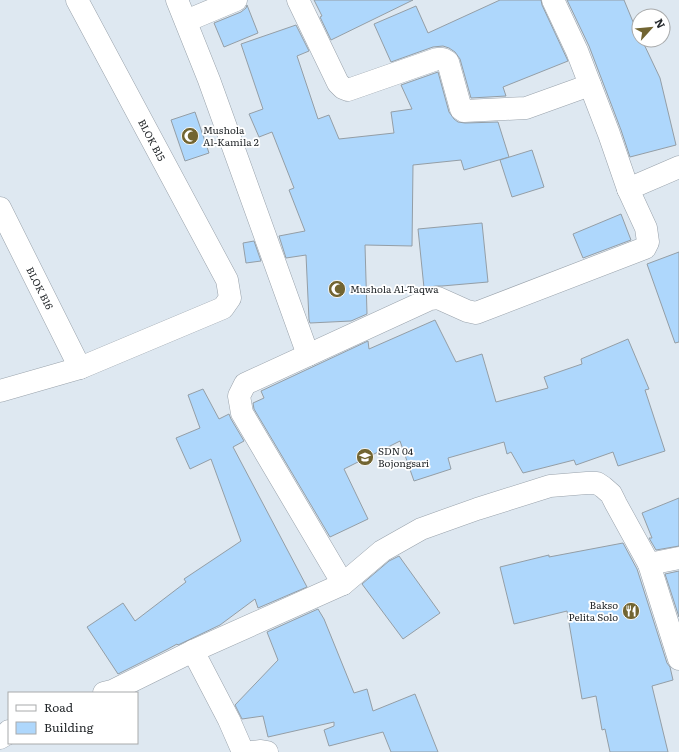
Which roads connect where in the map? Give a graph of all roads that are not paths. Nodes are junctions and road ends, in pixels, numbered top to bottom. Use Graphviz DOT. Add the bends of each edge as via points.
graph roads {
  1 [pos="77,0"];
  2 [pos="177,0"];
  3 [pos="236,0"];
  4 [pos="298,0"];
  5 [pos="553,0"];
  6 [pos="186,22"];
  7 [pos="590,85"];
  8 [pos="679,167"];
  9 [pos="628,189"];
  10 [pos="0,208"];
  11 [pos="308,355"];
  12 [pos="80,368"];
  13 [pos="0,391"];
  14 [pos="679,558"];
  15 [pos="649,564"];
  16 [pos="343,584"];
  17 [pos="193,651"];
  18 [pos="679,659"];
  19 [pos="108,692"];
  20 [pos="8,732"];
  21 [pos="0,738"];
  22 [pos="243,752"];
  23 [pos="252,752"];
  24 [pos="267,752"];
  1 -- 12 [label="street, BLOK B15" via="227,280 230,298 223,308"];
  2 -- 6 [label="street"];
  3 -- 6 [label="street"];
  4 -- 7 [label="street" via="338,83 348,90 443,59 448,62 461,109 464,111 526,108"];
  5 -- 7 [label="street"];
  6 -- 11 [label="street"];
  7 -- 9 [label="street"];
  8 -- 9 [label="street"];
  9 -- 11 [label="street" via="646,228 648,242 645,248 476,313 438,298 430,299"];
  10 -- 12 [label="street, BLOK B16"];
  11 -- 16 [label="street" via="245,384 239,396 242,413"];
  12 -- 13 [label="street"];
  14 -- 15 [label="street"];
  15 -- 16 [label="street" via="611,494 597,483 587,483 550,486 421,529 382,551"];
  15 -- 18 [label="street"];
  16 -- 17 [label="street"];
  17 -- 19 [label="street"];
  17 -- 22 [label="street"];
  20 -- 21 [label="street"];
  23 -- 24 [label="street"];
}
